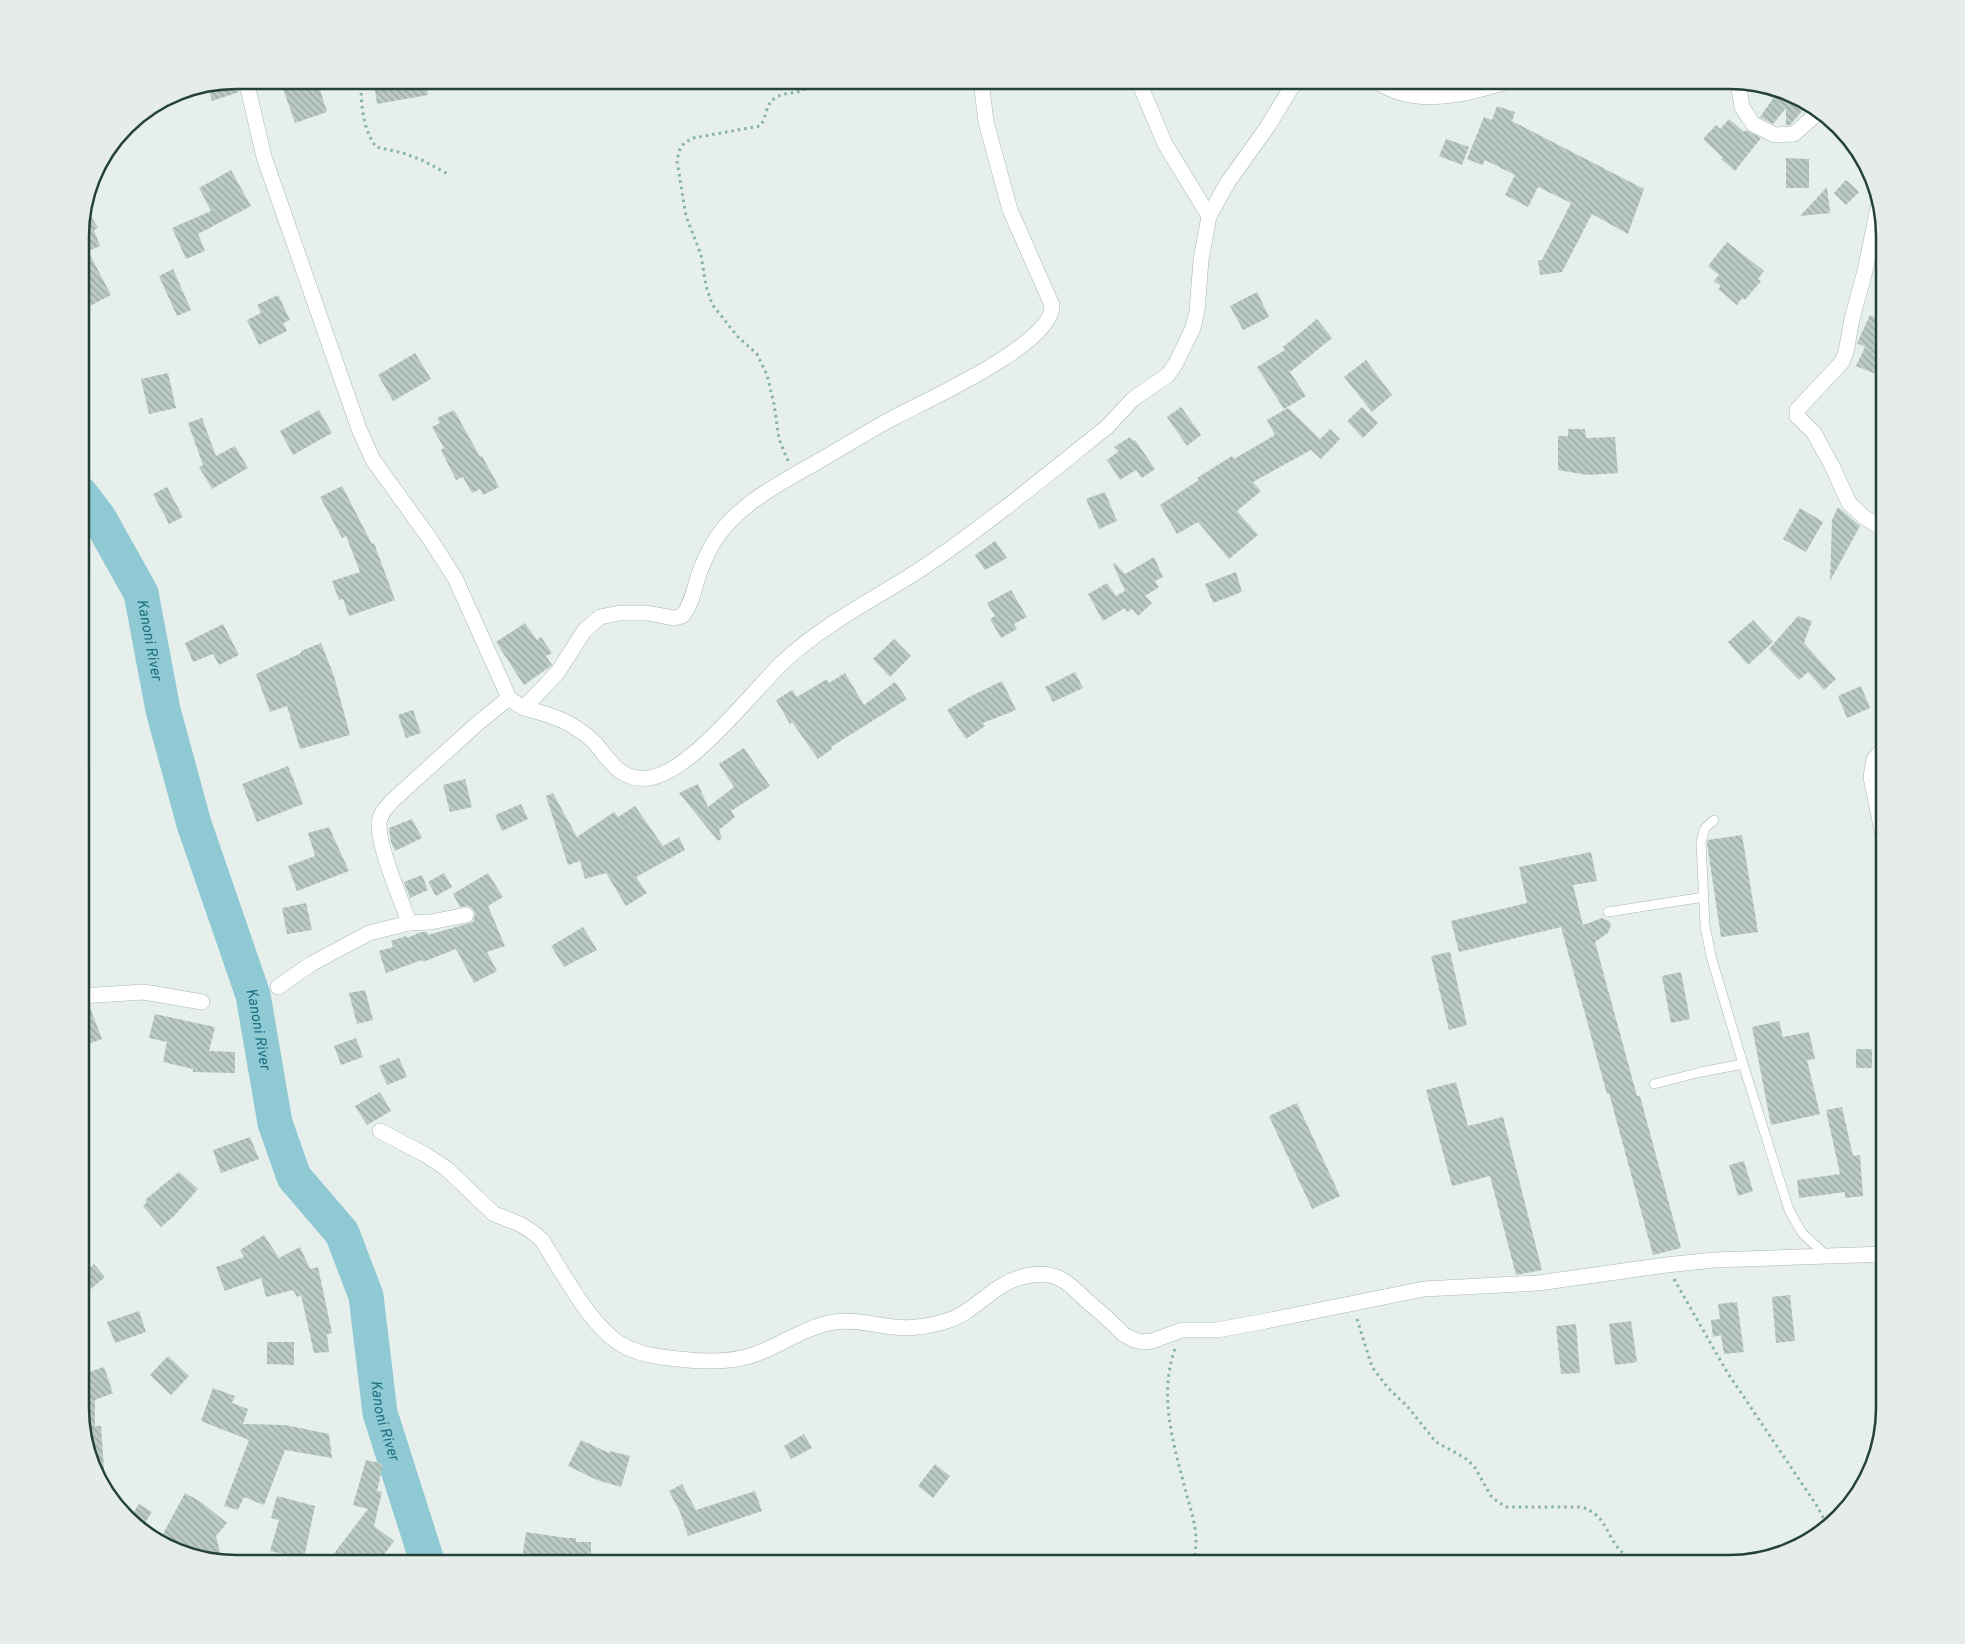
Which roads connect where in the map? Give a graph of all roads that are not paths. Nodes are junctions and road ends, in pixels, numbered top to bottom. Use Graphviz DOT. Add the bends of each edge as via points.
graph roads {
  1 [pos="248,89"];
  2 [pos="982,89"];
  3 [pos="1142,89"];
  4 [pos="1291,89"];
  5 [pos="1392,89"];
  6 [pos="1483,89"];
  7 [pos="1739,89"];
  8 [pos="1814,116"];
  9 [pos="1209,216"];
  10 [pos="1875,221"];
  11 [pos="1876,524"];
  12 [pos="509,698"];
  13 [pos="524,708"];
  14 [pos="1876,757"];
  15 [pos="1876,802"];
  16 [pos="1714,820"];
  17 [pos="1704,897"];
  18 [pos="1608,912"];
  19 [pos="466,915"];
  20 [pos="409,923"];
  21 [pos="278,987"];
  22 [pos="89,995"];
  23 [pos="202,1002"];
  24 [pos="1743,1064"];
  25 [pos="1654,1084"];
  26 [pos="380,1131"];
  27 [pos="1876,1254"];
  28 [pos="1827,1256"];
  1 -- 12 [label="street" via="264,157 358,429 373,460 455,578"];
  2 -- 13 [label="street" via="986,122 1010,210 1052,305 1047,322 1008,357 768,488 715,539 682,616 674,618 620,612 600,617 584,630 558,672"];
  3 -- 9 [label="street" via="1165,144"];
  4 -- 9 [label="street"];
  5 -- 6 [label="street" via="1420,96 1446,96"];
  7 -- 8 [label="street" via="1742,107 1753,124 1775,135 1794,134"];
  9 -- 13 [label="street" via="1193,328 1168,374 1138,395 1107,427 1002,511 927,565 803,645 688,757 664,773 649,778 630,776 618,770 595,743 569,723"];
  10 -- 11 [label="street" via="1842,362 1804,401 1797,410 1797,416 1814,433 1848,503"];
  12 -- 13 [label="street"];
  12 -- 20 [label="street" via="393,800 381,815 382,845"];
  14 -- 15 [label="street" via="1871,777"];
  16 -- 17 [label="lane" via="1705,828 1701,842"];
  17 -- 18 [label="lane"];
  17 -- 24 [label="lane" via="1711,956"];
  19 -- 20 [label="street"];
  20 -- 21 [label="street" via="369,933 311,964"];
  22 -- 23 [label="street" via="144,992"];
  24 -- 25 [label="lane"];
  24 -- 28 [label="lane" via="1789,1210 1802,1233"];
  26 -- 28 [label="street" via="447,1169 494,1214 531,1231 542,1240 590,1313 620,1344 652,1356 707,1361 740,1359 765,1351 804,1330 834,1322 862,1322 896,1328 928,1326 951,1320 1023,1276 1050,1276 1064,1280 1124,1334 1143,1342 1182,1330 1217,1330 1424,1289 1538,1283 1714,1260"];
  27 -- 28 [label="street"];
}
